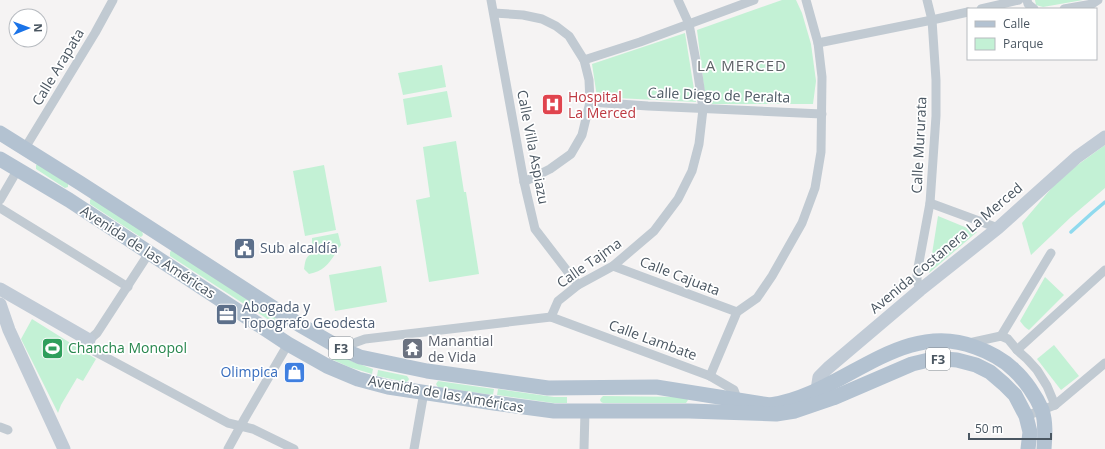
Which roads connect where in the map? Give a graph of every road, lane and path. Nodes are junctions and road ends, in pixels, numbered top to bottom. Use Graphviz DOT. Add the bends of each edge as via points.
graph roads {
  1 [pos="113,0"];
  2 [pos="491,0"];
  3 [pos="678,0"];
  4 [pos="754,0"];
  5 [pos="806,0"];
  6 [pos="927,0"];
  7 [pos="1019,0"];
  8 [pos="1027,0"];
  9 [pos="1098,0"];
  10 [pos="985,8"];
  11 [pos="1033,8"];
  12 [pos="1070,8"];
  13 [pos="967,12"];
  14 [pos="494,13"];
  15 [pos="932,20"];
  16 [pos="689,24"];
  17 [pos="818,43"];
  18 [pos="584,60"];
  19 [pos="590,102"];
  20 [pos="703,109"];
  21 [pos="822,114"];
  22 [pos="0,133"];
  23 [pos="1105,137"];
  24 [pos="25,148"];
  25 [pos="0,159"];
  26 [pos="18,169"];
  27 [pos="524,182"];
  28 [pos="80,183"];
  29 [pos="0,200"];
  30 [pos="69,200"];
  31 [pos="930,203"];
  32 [pos="0,208"];
  33 [pos="998,228"];
  34 [pos="160,235"];
  35 [pos="149,253"];
  36 [pos="1051,253"];
  37 [pos="613,266"];
  38 [pos="1105,270"];
  39 [pos="578,285"];
  40 [pos="128,287"];
  41 [pos="920,290"];
  42 [pos="1,293"];
  43 [pos="0,304"];
  44 [pos="737,312"];
  45 [pos="550,317"];
  46 [pos="300,325"];
  47 [pos="1001,336"];
  48 [pos="89,340"];
  49 [pos="288,344"];
  50 [pos="967,344"];
  51 [pos="340,348"];
  52 [pos="1017,350"];
  53 [pos="1105,363"];
  54 [pos="427,371"];
  55 [pos="710,376"];
  56 [pos="844,376"];
  57 [pos="585,388"];
  58 [pos="817,390"];
  59 [pos="424,392"];
  60 [pos="833,398"];
  61 [pos="738,407"];
  62 [pos="1048,408"];
  63 [pos="585,411"];
  64 [pos="1026,416"];
  65 [pos="240,426"];
  66 [pos="64,449"];
  67 [pos="228,449"];
  68 [pos="294,449"];
  69 [pos="414,449"];
  70 [pos="584,449"];
  71 [pos="1028,449"];
  72 [pos="1044,449"];
  1 -- 24 [label="street, Calle Arapata"];
  2 -- 14 [label="street, Calle Villa Aspiazu"];
  3 -- 16 [label="street"];
  4 -- 16 [label="street"];
  5 -- 17 [label="street"];
  6 -- 15 [label="street, Calle Mururata"];
  7 -- 10 [label="street"];
  8 -- 11 [label="street"];
  9 -- 12 [label="street" via="1092,4"];
  13 -- 15 [label="street"];
  14 -- 18 [label="street" via="523,15 542,19 556,26 569,36"];
  14 -- 27 [label="street, Calle Villa Aspiazu"];
  15 -- 17 [label="street"];
  15 -- 31 [label="street, Calle Mururata" via="936,116"];
  16 -- 18 [label="street"];
  16 -- 20 [label="street"];
  17 -- 21 [label="street" via="822,77"];
  18 -- 19 [label="street" via="589,80"];
  19 -- 20 [label="street, Calle Diego de Peralta"];
  19 -- 27 [label="street" via="582,135 571,154 550,169"];
  20 -- 21 [label="street, Calle Diego de Peralta"];
  20 -- 37 [label="street, Calle Tajma" via="699,144 692,170 678,199 654,230"];
  21 -- 44 [label="street" via="821,152 815,188 802,223 757,298"];
  22 -- 24 [label="main road, Avenida de las Américas / F3"];
  23 -- 33 [label="main road, Avenida Costanera La Merced" via="1077,157"];
  24 -- 26 [label="main road"];
  24 -- 28 [label="main road, Avenida de las Américas / F3"];
  25 -- 26 [label="main road, Avenida de las Américas / F3"];
  26 -- 29 [label="street"];
  26 -- 30 [label="main road, Avenida de las Américas / F3"];
  27 -- 39 [label="street, Calle Villa Aspiazu" via="535,229"];
  28 -- 30 [label="main road"];
  28 -- 34 [label="main road, Avenida de las Américas / F3"];
  30 -- 35 [label="main road, Avenida de las Américas / F3"];
  31 -- 33 [label="street"];
  31 -- 41 [label="street, Calle Mururata" via="917,273"];
  32 -- 40 [label="street"];
  33 -- 41 [label="main road, Avenida Costanera La Merced"];
  34 -- 35 [label="main road"];
  34 -- 46 [label="main road, Avenida de las Américas / F3"];
  35 -- 40 [label="street"];
  35 -- 49 [label="main road, Avenida de las Américas / F3"];
  36 -- 47 [label="street"];
  37 -- 39 [label="street, Calle Tajma"];
  37 -- 44 [label="street, Calle Cajuata"];
  38 -- 52 [label="street"];
  39 -- 45 [label="street, Calle Tajma" via="558,301"];
  40 -- 48 [label="street" via="97,333"];
  41 -- 58 [label="main road, Avenida Costanera La Merced" via="828,368 819,377"];
  42 -- 48 [label="main road"];
  43 -- 66 [label="main road" via="9,330"];
  44 -- 55 [label="street"];
  45 -- 51 [label="street" via="365,339"];
  45 -- 55 [label="street, Calle Lambate"];
  46 -- 49 [label="main road"];
  46 -- 51 [label="main road, Avenida de las Américas / F3"];
  47 -- 50 [label="street"];
  47 -- 52 [label="street" via="1008,339"];
  48 -- 65 [label="street" via="94,351 228,423"];
  49 -- 59 [label="main road, Avenida de las Américas / F3" via="326,366 358,379 388,387"];
  49 -- 65 [label="street"];
  50 -- 56 [label="main road, F3" via="934,340 912,344"];
  50 -- 62 [label="main road, F3" via="985,350 1010,366"];
  51 -- 54 [label="main road, Avenida de las Américas / F3" via="366,358"];
  52 -- 62 [label="street" via="1037,370 1047,386"];
  53 -- 62 [label="street"];
  54 -- 57 [label="main road, Avenida de las Américas / F3" via="548,388"];
  54 -- 59 [label="main road"];
  55 -- 61 [label="street, Calle Lambate" via="734,390"];
  56 -- 58 [label="main road, F3"];
  56 -- 60 [label="main road"];
  57 -- 61 [label="main road, Avenida de las Américas / F3" via="656,387"];
  57 -- 63 [label="main road"];
  58 -- 61 [label="main road, Avenida de las Américas / F3" via="778,404"];
  59 -- 63 [label="main road, Avenida de las Américas / F3" via="554,412"];
  59 -- 69 [label="street"];
  60 -- 61 [label="main road, Avenida de las Américas / F3" via="795,411 776,414"];
  60 -- 64 [label="main road, F3" via="912,364 934,359 957,360 990,372 1015,395"];
  61 -- 63 [label="main road, Avenida de las Américas / F3" via="689,411"];
  62 -- 64 [label="street"];
  62 -- 72 [label="main road, F3"];
  63 -- 70 [label="street"];
  64 -- 71 [label="main road, F3" via="1030,432"];
  65 -- 67 [label="street"];
  65 -- 68 [label="street" via="253,429"];
}
